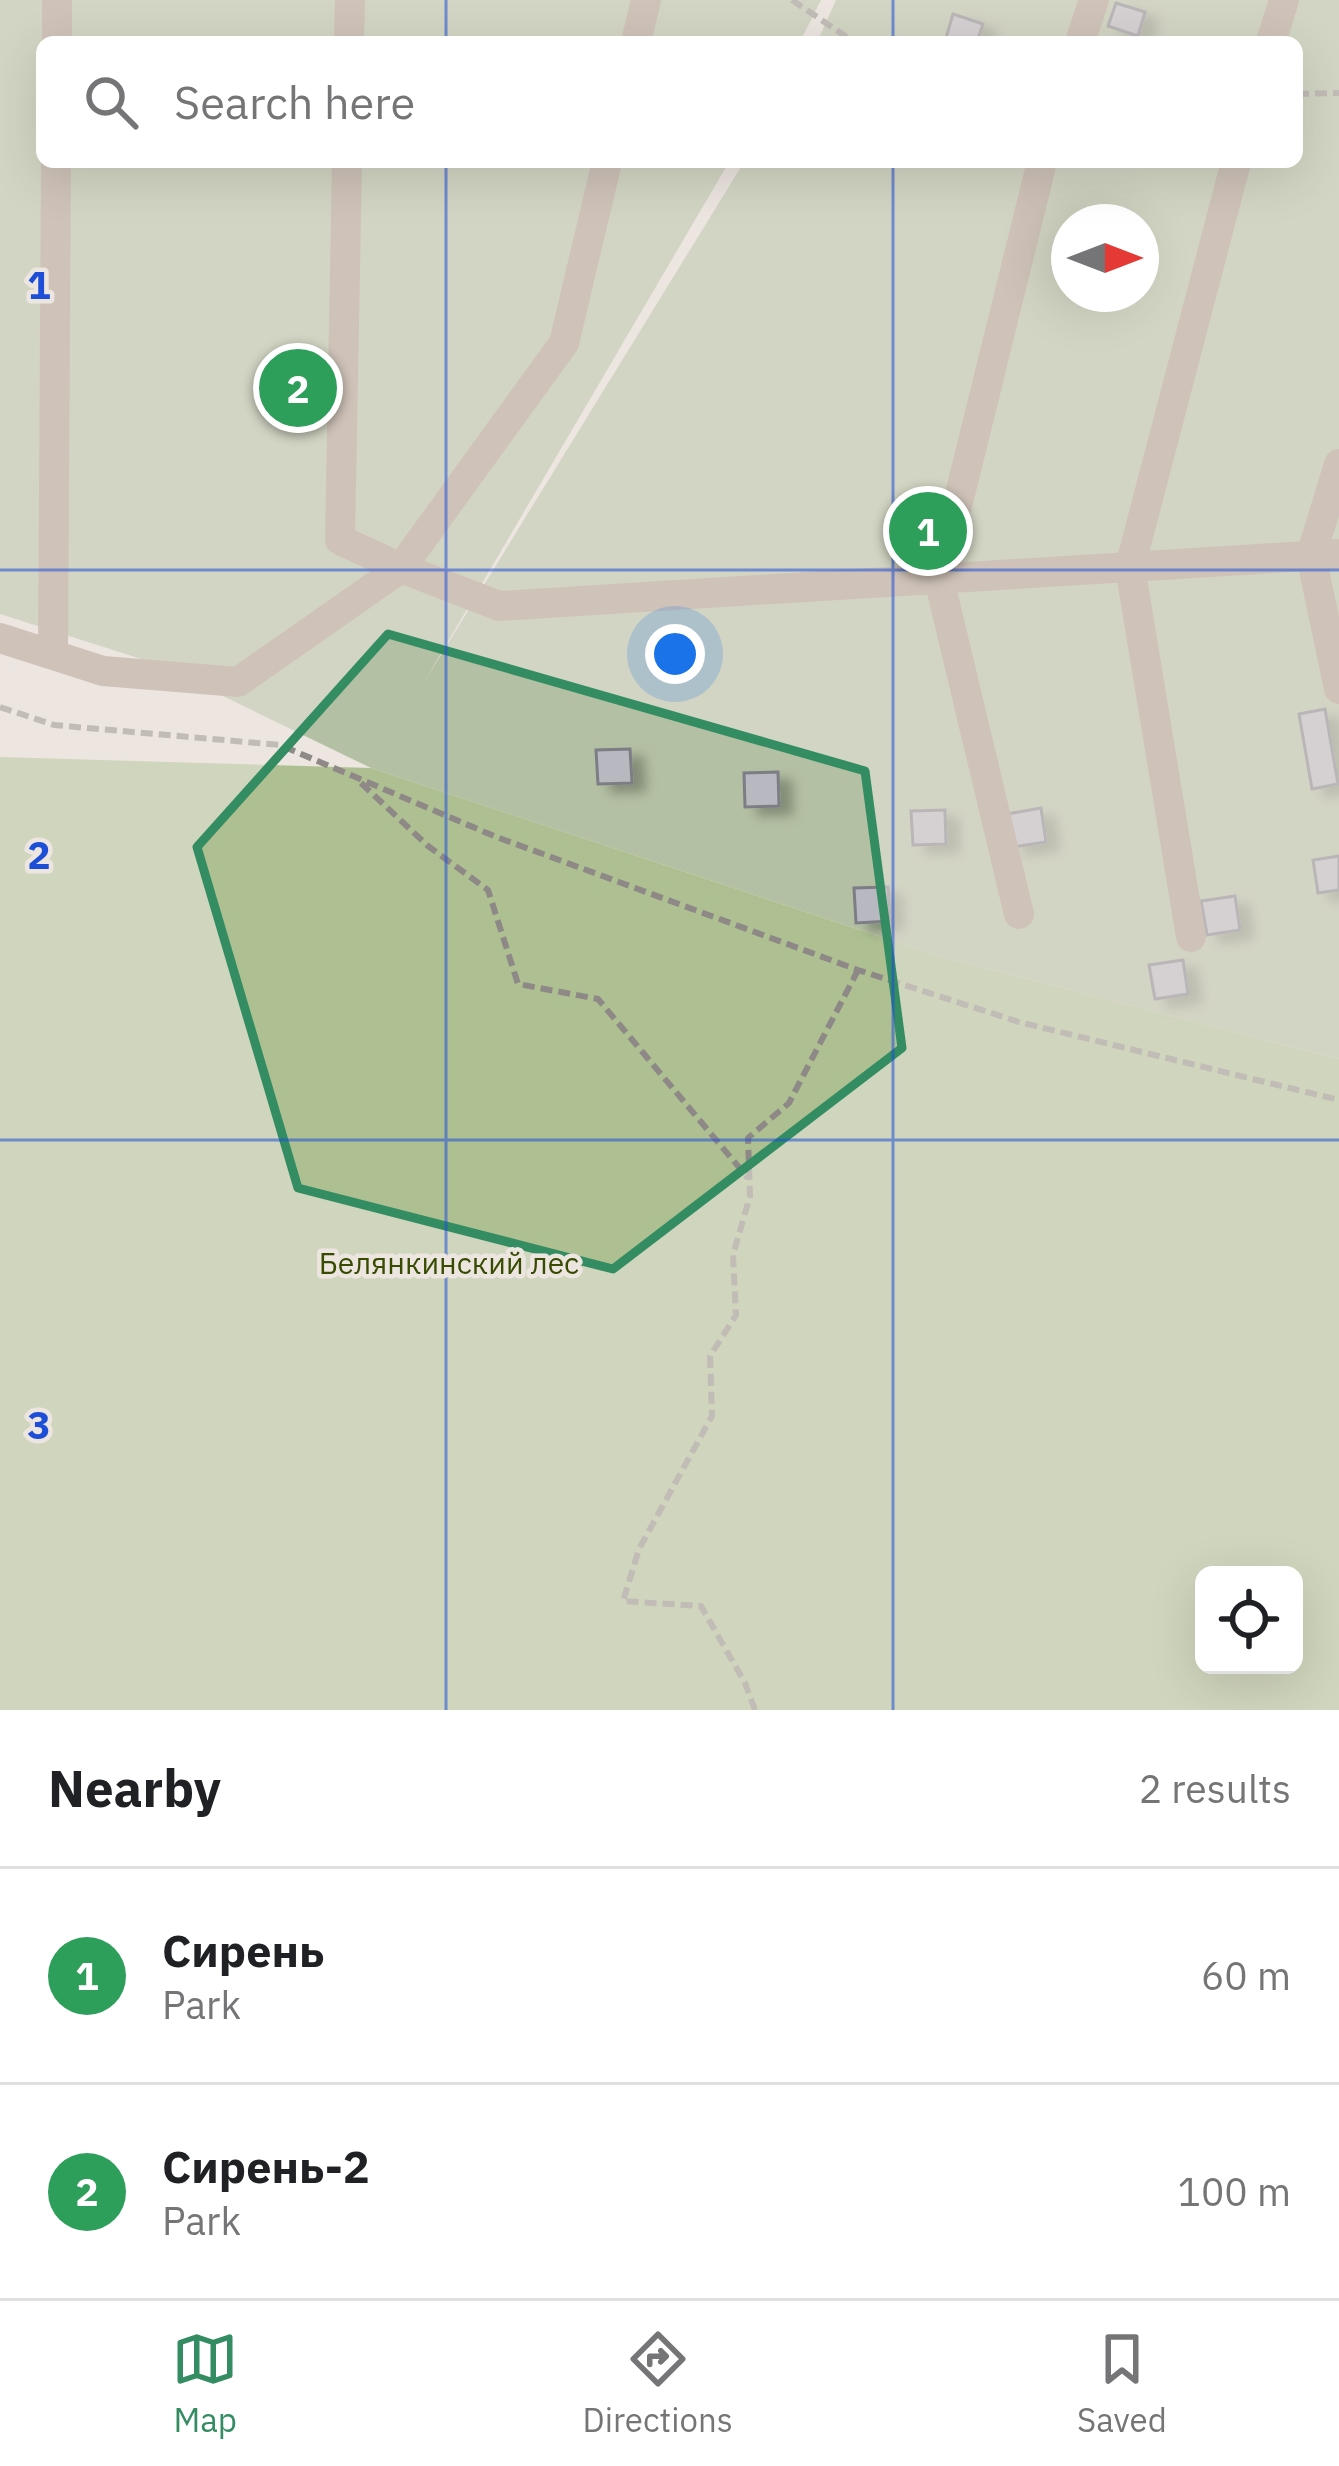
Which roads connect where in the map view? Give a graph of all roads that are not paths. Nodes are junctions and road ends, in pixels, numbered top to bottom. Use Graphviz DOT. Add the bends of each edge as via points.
graph roads {
  1 [pos="57,0"];
  2 [pos="350,0"];
  3 [pos="646,0"];
  4 [pos="1094,0"];
  5 [pos="1284,0"];
  6 [pos="57,36"];
  7 [pos="349,36"];
  8 [pos="637,36"];
  9 [pos="1082,36"];
  10 [pos="1273,36"];
  11 [pos="56,168"];
  12 [pos="347,168"];
  13 [pos="606,168"];
  14 [pos="1041,168"];
  15 [pos="1234,168"];
  16 [pos="1339,464"];
  17 [pos="1325,555"];
  18 [pos="1130,567"];
  19 [pos="401,568"];
  20 [pos="939,578"];
  21 [pos="0,638"];
  22 [pos="53,655"];
  23 [pos="1339,689"];
  24 [pos="1019,914"];
  25 [pos="1192,938"];
  1 -- 6 [label="lane"];
  2 -- 7 [label="lane"];
  3 -- 8 [label="lane"];
  4 -- 9 [label="lane"];
  5 -- 10 [label="lane"];
  11 -- 22 [label="lane"];
  12 -- 19 [label="lane" via="340,540"];
  13 -- 19 [label="lane" via="564,343"];
  14 -- 20 [label="lane"];
  15 -- 18 [label="lane"];
  16 -- 17 [label="lane"];
  17 -- 18 [label="lane"];
  17 -- 23 [label="lane"];
  18 -- 20 [label="lane"];
  18 -- 25 [label="lane"];
  19 -- 20 [label="lane" via="499,606"];
  19 -- 22 [label="lane" via="238,682 103,671"];
  20 -- 24 [label="lane"];
  21 -- 22 [label="lane"];
}
